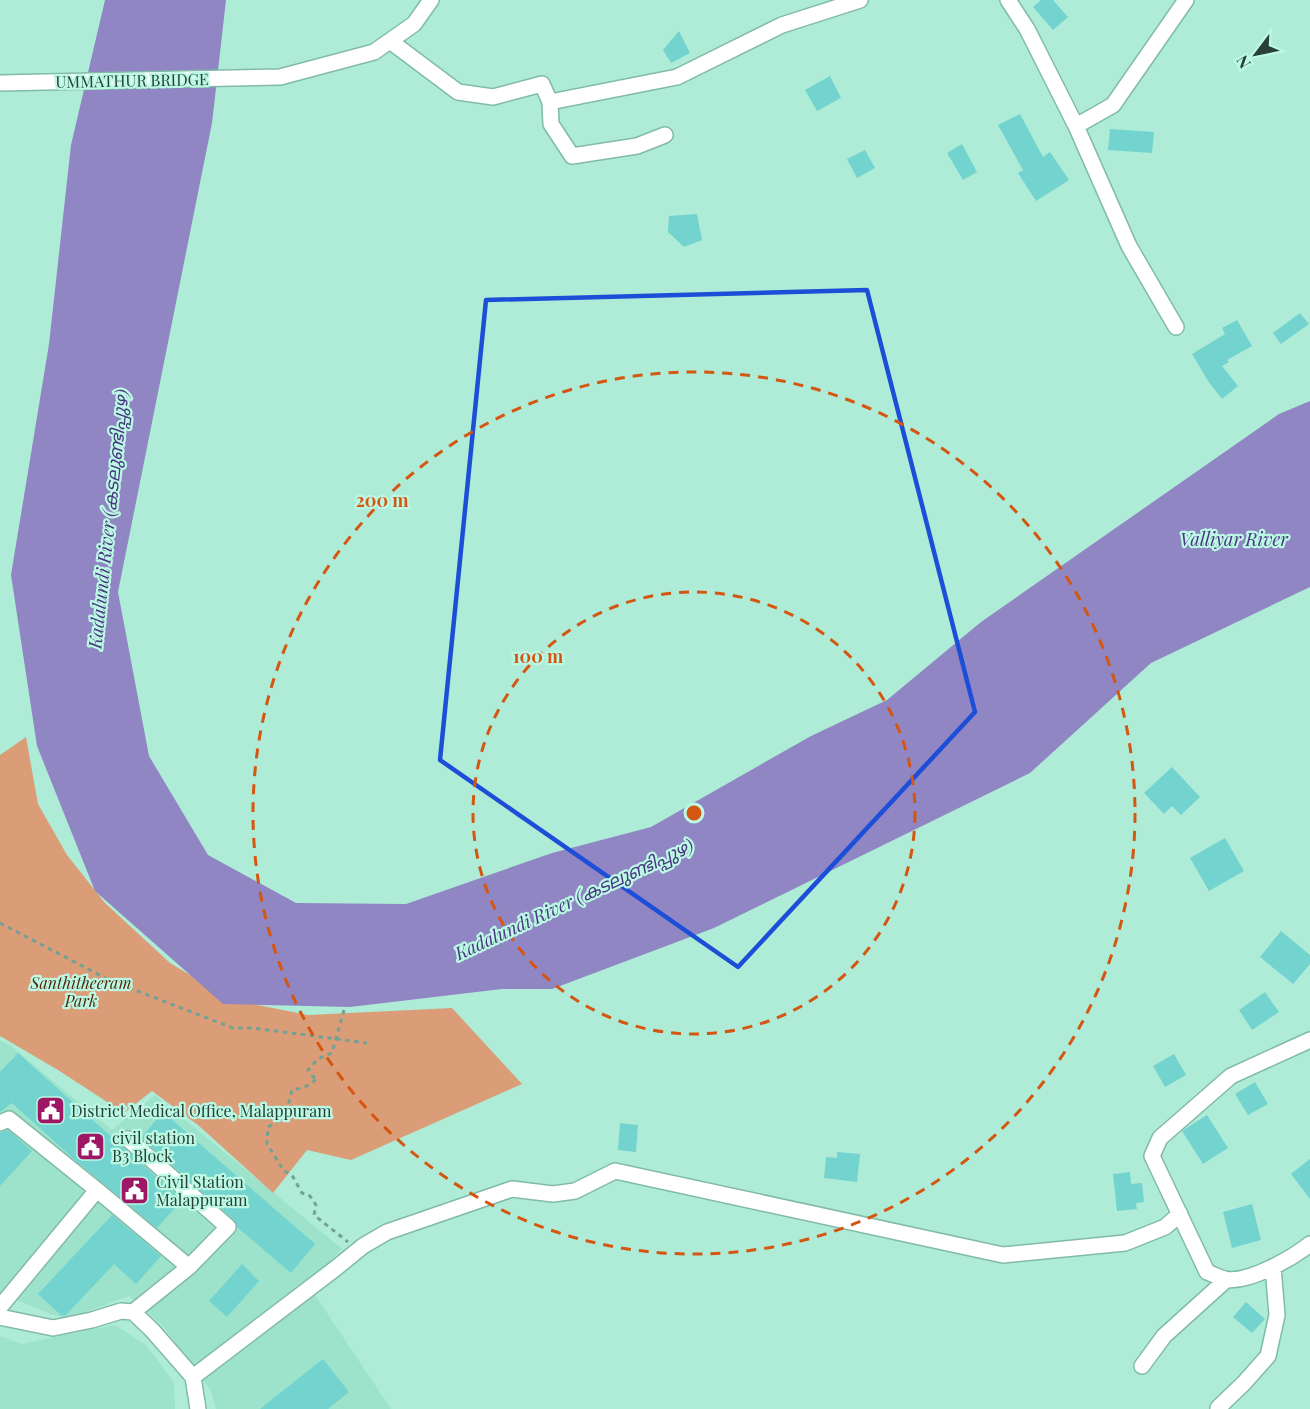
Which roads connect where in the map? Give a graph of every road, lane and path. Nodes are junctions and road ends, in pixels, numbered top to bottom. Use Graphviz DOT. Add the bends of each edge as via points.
graph roads {
  1 [pos="431,0"];
  2 [pos="860,0"];
  3 [pos="1008,0"];
  4 [pos="1186,0"];
  5 [pos="390,41"];
  6 [pos="7,83"];
  7 [pos="550,102"];
  8 [pos="1076,126"];
  9 [pos="665,135"];
  10 [pos="1176,327"];
  11 [pos="0,923"];
  12 [pos="344,1010"];
  13 [pos="336,1039"];
  14 [pos="1310,1040"];
  15 [pos="367,1043"];
  16 [pos="0,1123"];
  17 [pos="128,1139"];
  18 [pos="97,1190"];
  19 [pos="1180,1214"];
  20 [pos="1310,1244"];
  21 [pos="356,1251"];
  22 [pos="189,1267"];
  23 [pos="1273,1267"];
  24 [pos="1226,1280"];
  25 [pos="0,1307"];
  26 [pos="133,1312"];
  27 [pos="0,1317"];
  28 [pos="1142,1366"];
  29 [pos="193,1377"];
  30 [pos="1218,1408"];
  31 [pos="198,1409"];
  1 -- 5 [label="street, UMMATHUR BRIDGE" via="414,24"];
  2 -- 7 [label="street" via="782,25 677,77"];
  3 -- 8 [label="street"];
  4 -- 8 [label="street" via="1113,105"];
  5 -- 6 [label="street, UMMATHUR BRIDGE" via="374,52 280,76"];
  5 -- 7 [label="street" via="458,92 493,97 542,84"];
  7 -- 9 [label="street" via="551,124 572,156 637,146"];
  8 -- 10 [label="street" via="1129,246"];
  11 -- 13 [label="path" via="109,980 233,1028"];
  12 -- 13 [label="path"];
  13 -- 15 [label="path"];
  13 -- 21 [label="path" via="332,1053 318,1059 308,1070 317,1077 314,1082 292,1090 289,1115 268,1127 267,1144 284,1171 292,1175 302,1193 316,1205 314,1215"];
  14 -- 19 [label="street" via="1231,1076 1160,1138 1152,1156"];
  16 -- 18 [label="street" via="9,1119"];
  17 -- 22 [label="street" via="228,1227"];
  18 -- 22 [label="street"];
  18 -- 25 [label="street"];
  19 -- 21 [label="street" via="1165,1227 1125,1243 1003,1255 615,1171 575,1191 553,1194 512,1189 387,1232"];
  19 -- 24 [label="street" via="1207,1272"];
  20 -- 23 [label="street"];
  21 -- 29 [label="street"];
  22 -- 26 [label="street"];
  23 -- 24 [label="street" via="1259,1274"];
  23 -- 30 [label="street" via="1277,1315 1268,1356"];
  24 -- 28 [label="street" via="1164,1336"];
  26 -- 27 [label="street" via="121,1311 53,1328"];
  26 -- 29 [label="street"];
  29 -- 31 [label="street"];
}
